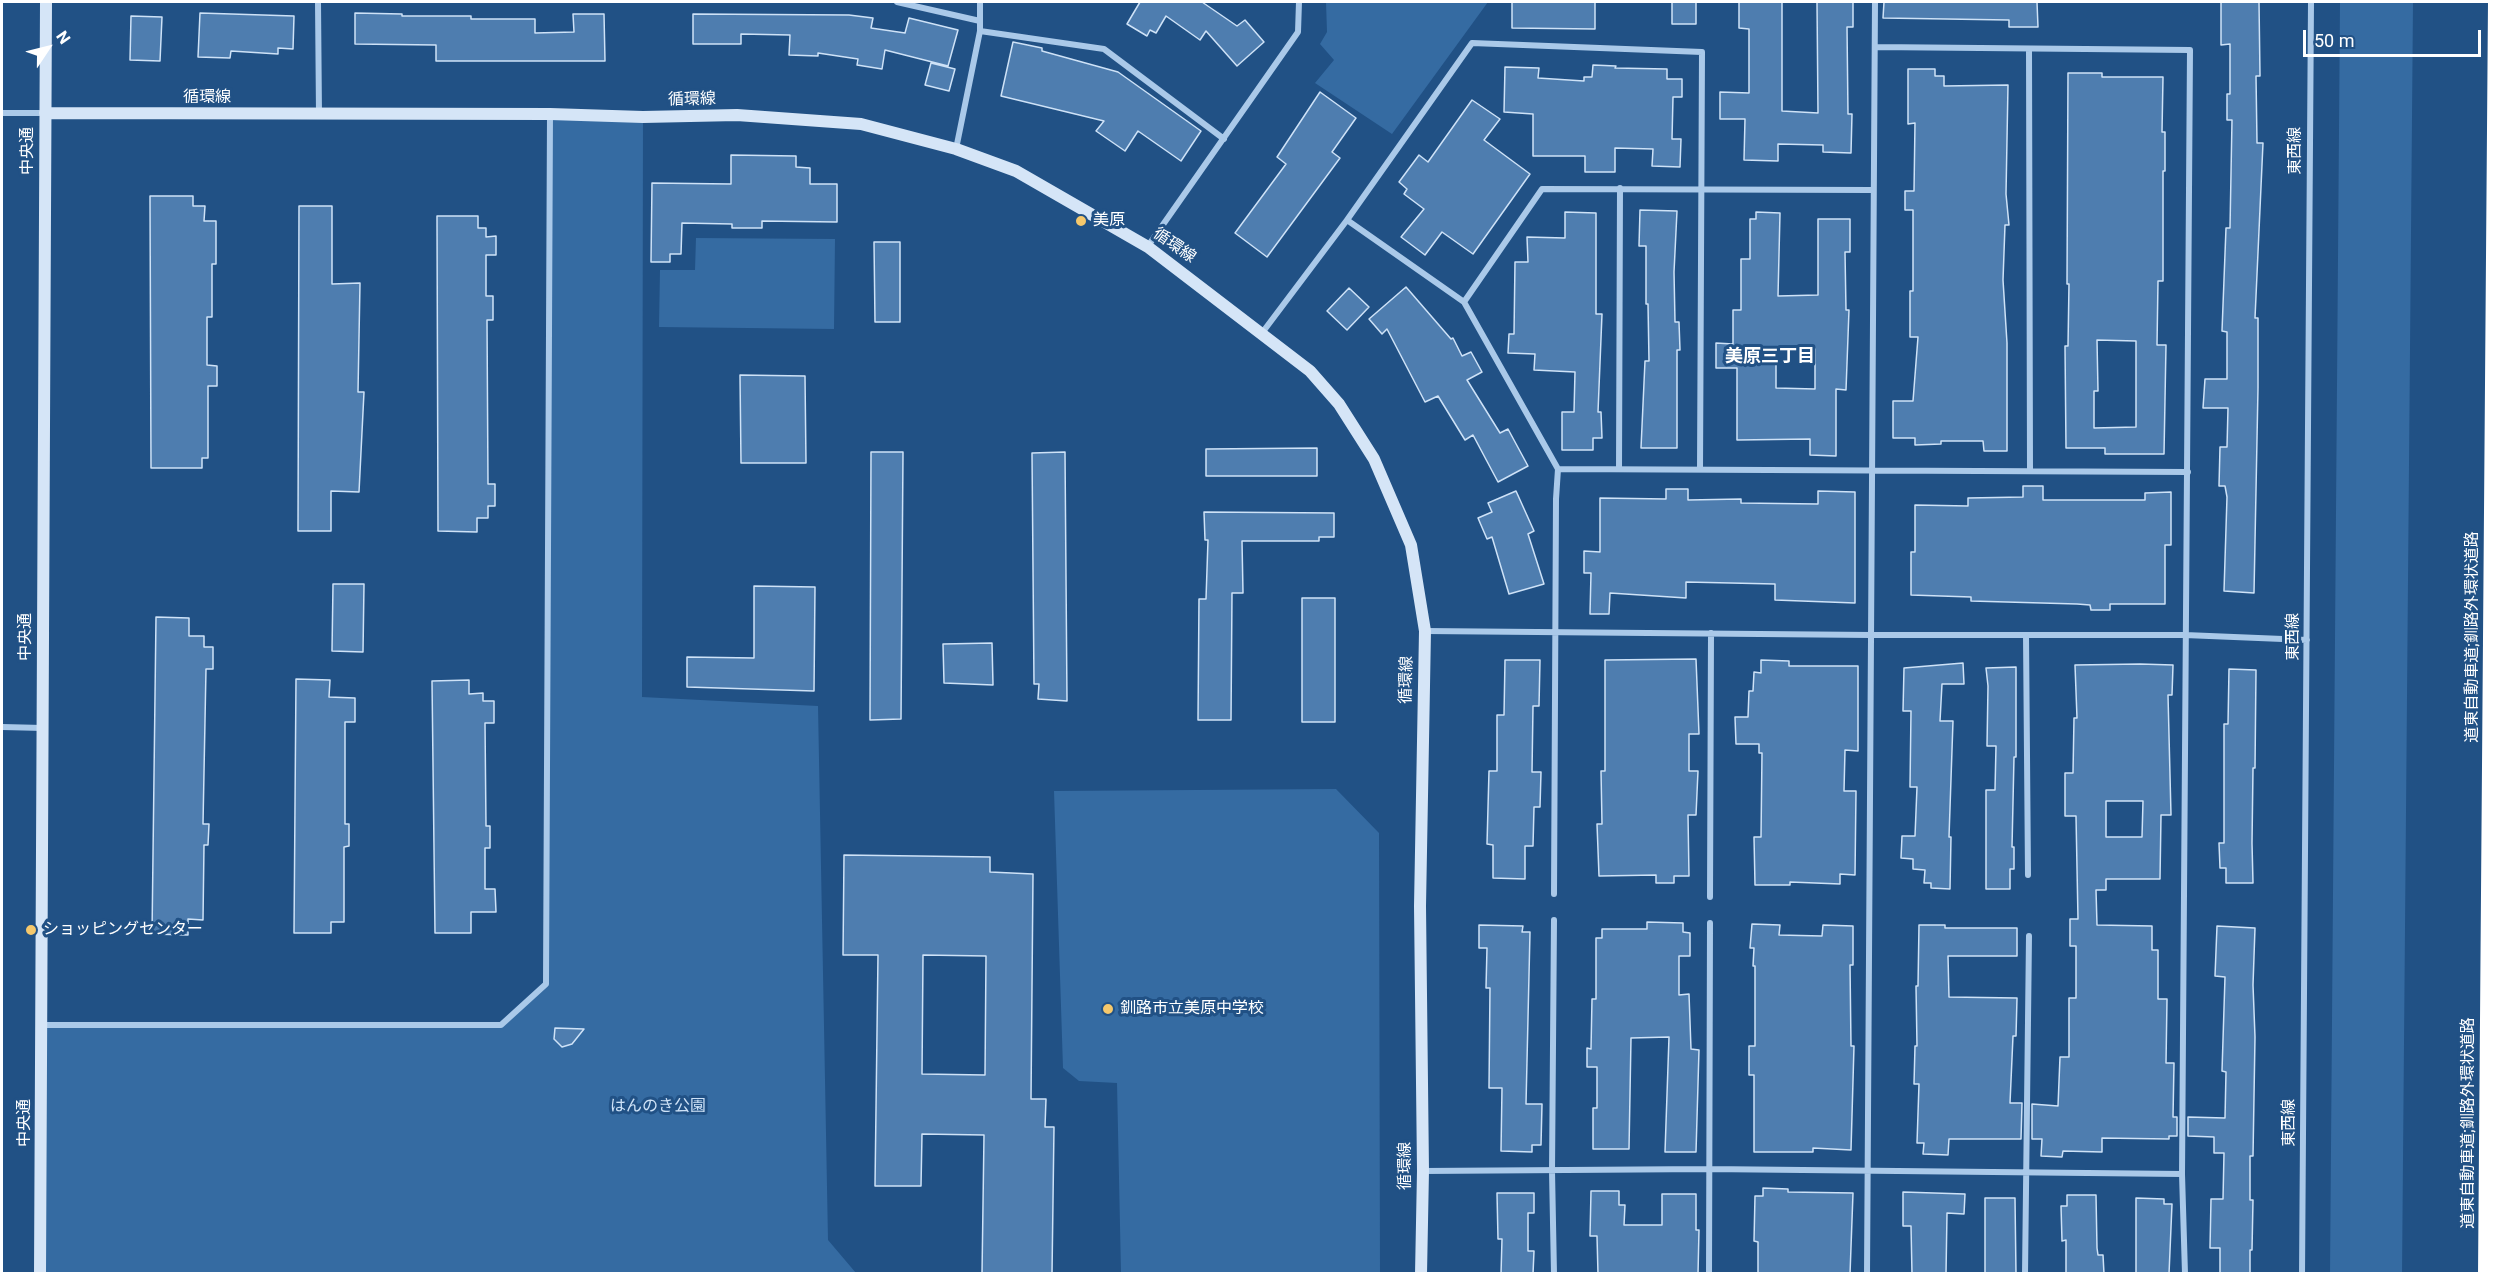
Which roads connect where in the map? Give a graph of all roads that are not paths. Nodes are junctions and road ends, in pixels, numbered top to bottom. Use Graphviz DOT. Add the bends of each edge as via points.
graph roads {
  1 [pos="46,2"];
  2 [pos="318,2"];
  3 [pos="897,2"];
  4 [pos="980,2"];
  5 [pos="1299,2"];
  6 [pos="1875,2"];
  7 [pos="2311,2"];
  8 [pos="2497,2"];
  9 [pos="2512,2"];
  10 [pos="980,21"];
  11 [pos="980,31"];
  12 [pos="1875,47"];
  13 [pos="2029,49"];
  14 [pos="2,113"];
  15 [pos="45,113"];
  16 [pos="550,114"];
  17 [pos="319,115"];
  18 [pos="1224,140"];
  19 [pos="956,149"];
  20 [pos="1620,188"];
  21 [pos="1701,190"];
  22 [pos="1872,190"];
  23 [pos="1347,220"];
  24 [pos="1148,247"];
  25 [pos="1464,302"];
  26 [pos="1262,333"];
  27 [pos="1558,469"];
  28 [pos="1619,469"];
  29 [pos="1700,470"];
  30 [pos="1871,470"];
  31 [pos="2030,470"];
  32 [pos="2188,472"];
  33 [pos="1425,631"];
  34 [pos="1556,633"];
  35 [pos="1711,633"];
  36 [pos="1870,635"];
  37 [pos="2026,635"];
  38 [pos="2185,635"];
  39 [pos="2307,640"];
  40 [pos="2,728"];
  41 [pos="43,728"];
  42 [pos="2028,875"];
  43 [pos="1554,894"];
  44 [pos="1710,897"];
  45 [pos="1554,920"];
  46 [pos="1710,923"];
  47 [pos="2029,936"];
  48 [pos="42,1025"];
  49 [pos="1708,1169"];
  50 [pos="1423,1171"];
  51 [pos="1552,1171"];
  52 [pos="1867,1172"];
  53 [pos="2026,1174"];
  54 [pos="2182,1174"];
  55 [pos="40,1274"];
  56 [pos="1421,1274"];
  57 [pos="1554,1274"];
  58 [pos="1709,1274"];
  59 [pos="1867,1274"];
  60 [pos="2025,1274"];
  61 [pos="2185,1274"];
  62 [pos="2302,1274"];
  63 [pos="2487,1274"];
  64 [pos="2505,1274"];
  1 -- 15 [label="street, 中央通"];
  2 -- 17 [label="street"];
  3 -- 10 [label="street"];
  4 -- 10 [label="street"];
  5 -- 18 [label="street" via="1298,32"];
  6 -- 12 [label="street"];
  7 -- 39 [label="street, 東西線"];
  8 -- 63 [label="highway, 道東自動車道;釧路外環状道路"];
  9 -- 64 [label="highway"];
  10 -- 11 [label="street"];
  11 -- 18 [label="street" via="1104,50"];
  11 -- 19 [label="street"];
  12 -- 13 [label="street"];
  12 -- 22 [label="street"];
  13 -- 31 [label="street"];
  13 -- 32 [label="street" via="2190,50"];
  14 -- 15 [label="street"];
  15 -- 17 [label="street, 循環線"];
  15 -- 41 [label="street, 中央通"];
  16 -- 17 [label="street, 循環線"];
  16 -- 19 [label="street, 循環線" via="737,115 861,124"];
  16 -- 48 [label="street" via="546,984 501,1025"];
  18 -- 24 [label="street"];
  19 -- 24 [label="street, 循環線" via="1016,171"];
  20 -- 21 [label="street"];
  20 -- 25 [label="street" via="1542,189"];
  20 -- 28 [label="street"];
  21 -- 22 [label="street"];
  21 -- 23 [label="street" via="1702,52 1472,43"];
  21 -- 29 [label="street"];
  22 -- 30 [label="street"];
  23 -- 25 [label="street"];
  23 -- 26 [label="street"];
  24 -- 26 [label="street, 循環線"];
  25 -- 27 [label="street"];
  26 -- 33 [label="street, 循環線" via="1317,379 1339,404 1374,459 1411,545"];
  27 -- 28 [label="street"];
  27 -- 34 [label="street"];
  28 -- 29 [label="street"];
  29 -- 30 [label="street"];
  30 -- 31 [label="street"];
  30 -- 36 [label="street"];
  31 -- 32 [label="street"];
  32 -- 38 [label="street"];
  33 -- 34 [label="street"];
  33 -- 50 [label="street, 循環線" via="1420,906"];
  34 -- 35 [label="street"];
  34 -- 43 [label="street"];
  35 -- 36 [label="street"];
  35 -- 44 [label="street"];
  36 -- 37 [label="street"];
  36 -- 52 [label="street"];
  37 -- 38 [label="street"];
  37 -- 42 [label="street"];
  38 -- 39 [label="street"];
  38 -- 54 [label="street"];
  39 -- 62 [label="street, 東西線"];
  40 -- 41 [label="street"];
  41 -- 48 [label="street, 中央通"];
  45 -- 51 [label="street"];
  46 -- 49 [label="street"];
  47 -- 53 [label="street"];
  48 -- 55 [label="street, 中央通"];
  49 -- 51 [label="street"];
  49 -- 52 [label="street"];
  49 -- 58 [label="street"];
  50 -- 51 [label="street"];
  50 -- 56 [label="street, 循環線"];
  51 -- 57 [label="street"];
  52 -- 53 [label="street"];
  52 -- 59 [label="street"];
  53 -- 54 [label="street"];
  53 -- 60 [label="street"];
  54 -- 61 [label="street"];
}
